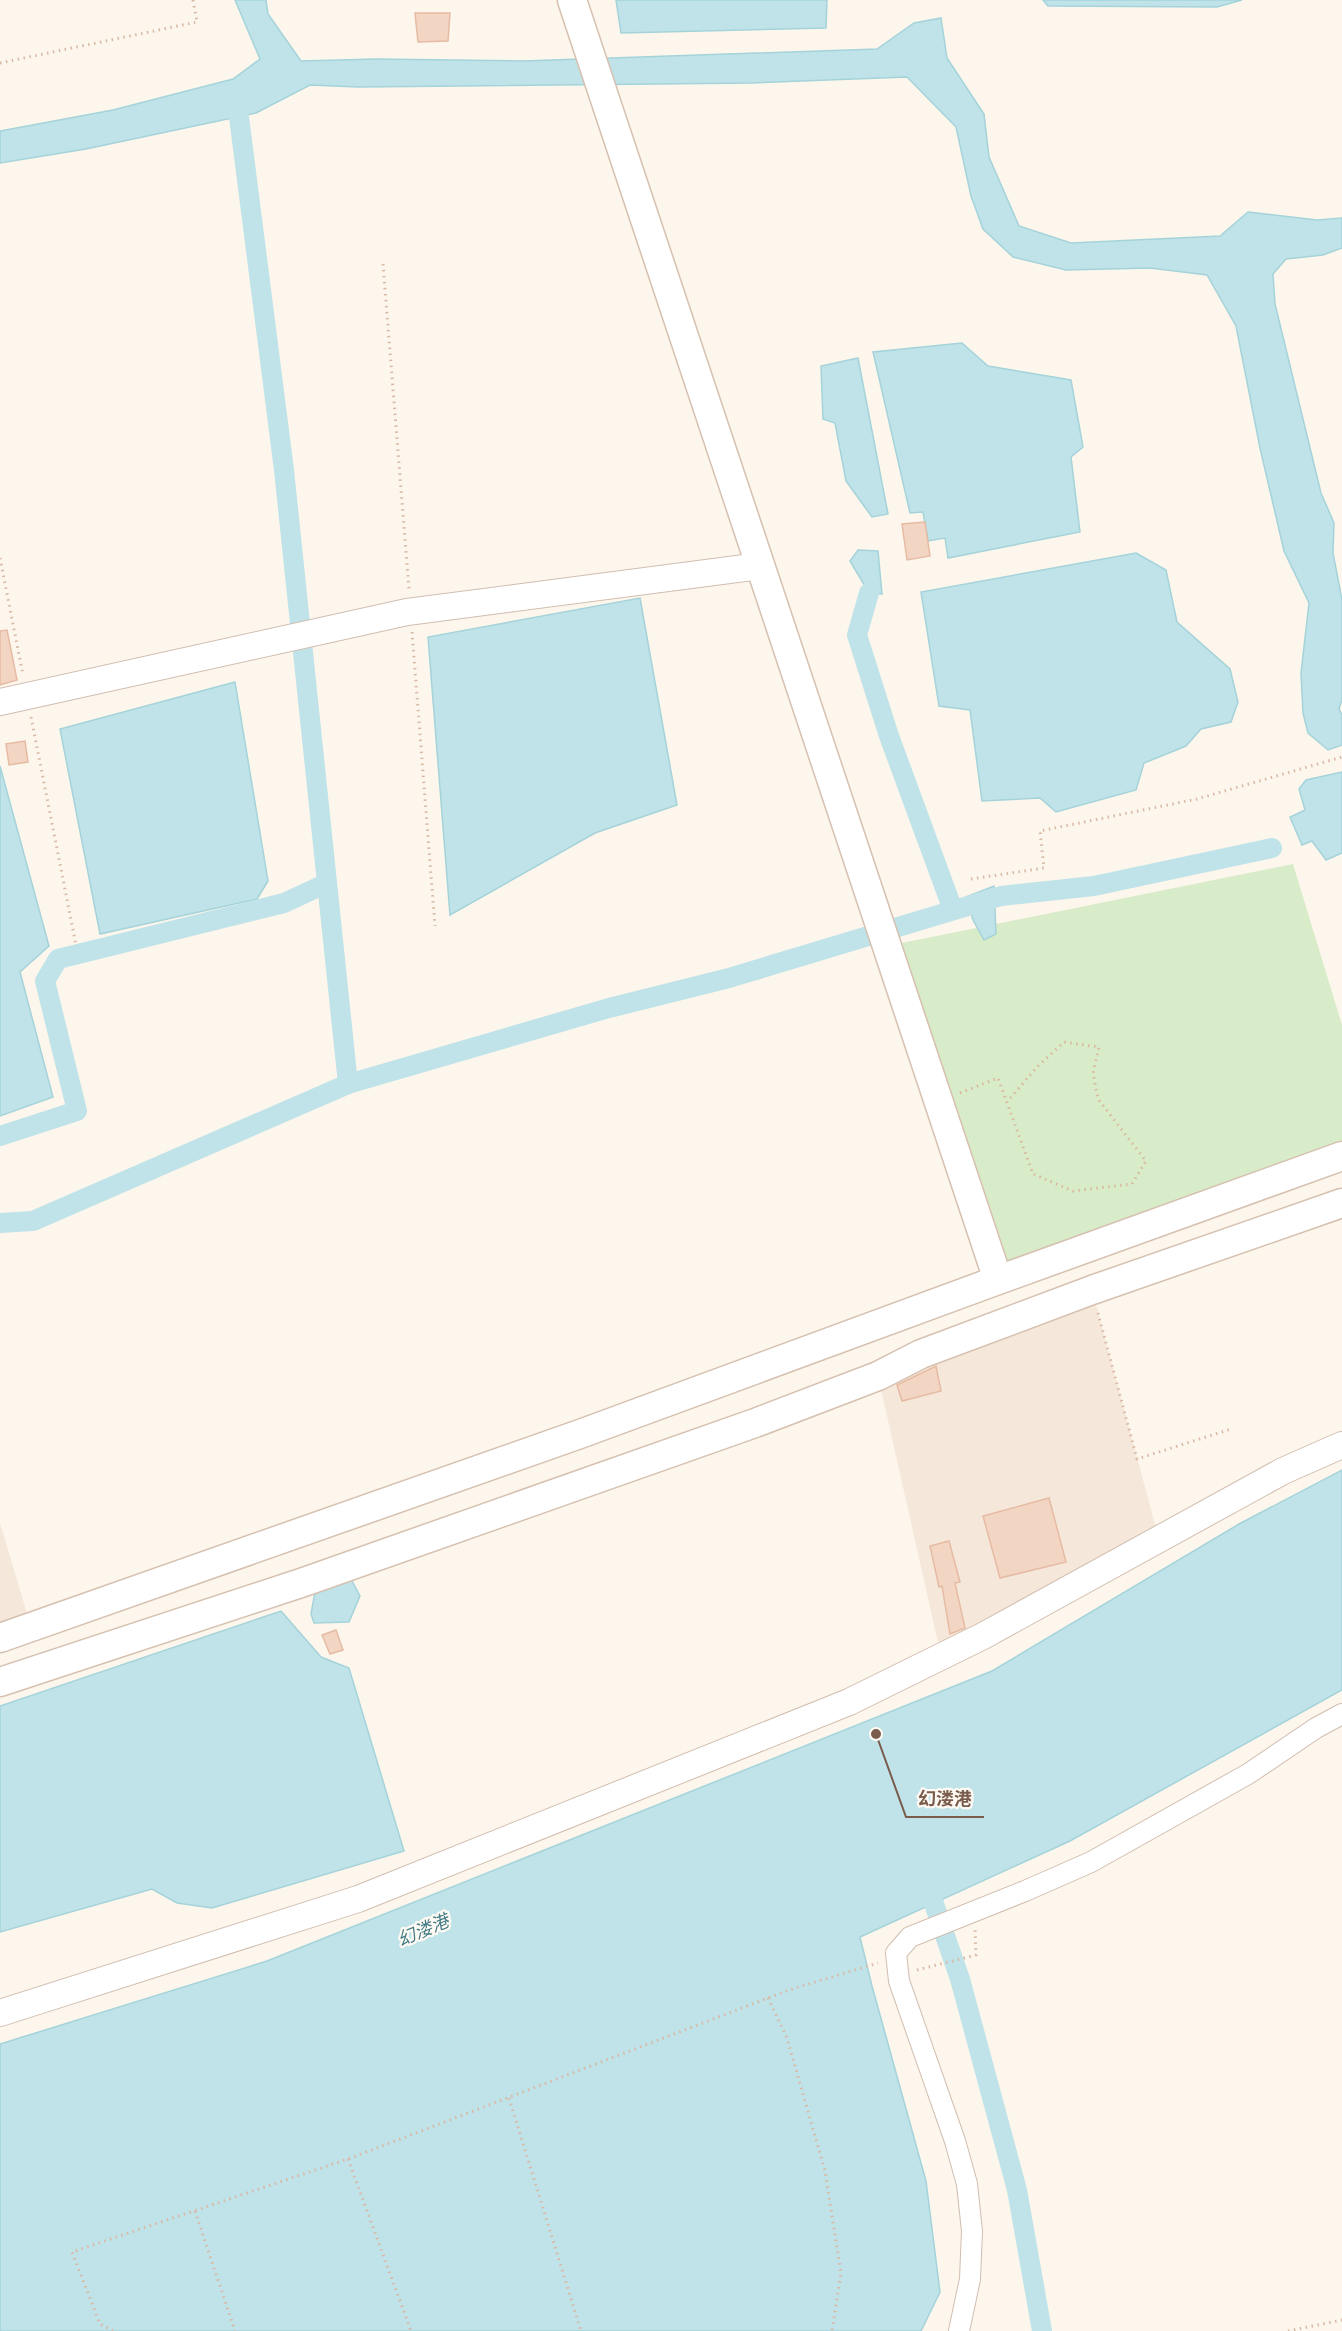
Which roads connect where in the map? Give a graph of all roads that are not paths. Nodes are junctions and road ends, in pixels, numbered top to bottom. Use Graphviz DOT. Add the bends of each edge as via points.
graph roads {
  1 [pos="572,0"];
  2 [pos="760,566"];
  3 [pos="0,702"];
  4 [pos="1342,1156"];
  5 [pos="1342,1203"];
  6 [pos="998,1280"];
  7 [pos="907,1313"];
  8 [pos="921,1354"];
  9 [pos="1342,1445"];
  10 [pos="0,1638"];
  11 [pos="0,1682"];
  12 [pos="1342,1714"];
  13 [pos="0,2013"];
  14 [pos="959,2331"];
  1 -- 2 [label="main road"];
  2 -- 3 [label="street" via="407,612"];
  2 -- 6 [label="main road"];
  4 -- 6 [label="main road"];
  5 -- 8 [label="main road"];
  6 -- 7 [label="main road"];
  7 -- 8 [label="main road"];
  7 -- 10 [label="main road" via="580,1434"];
  8 -- 11 [label="main road" via="878,1376 744,1427 301,1583"];
  9 -- 13 [label="street" via="1283,1471 983,1636 849,1702 358,1899"];
  12 -- 14 [label="street" via="1248,1774 1091,1862 910,1937 896,1953 967,2184 972,2231 970,2279"];
}
